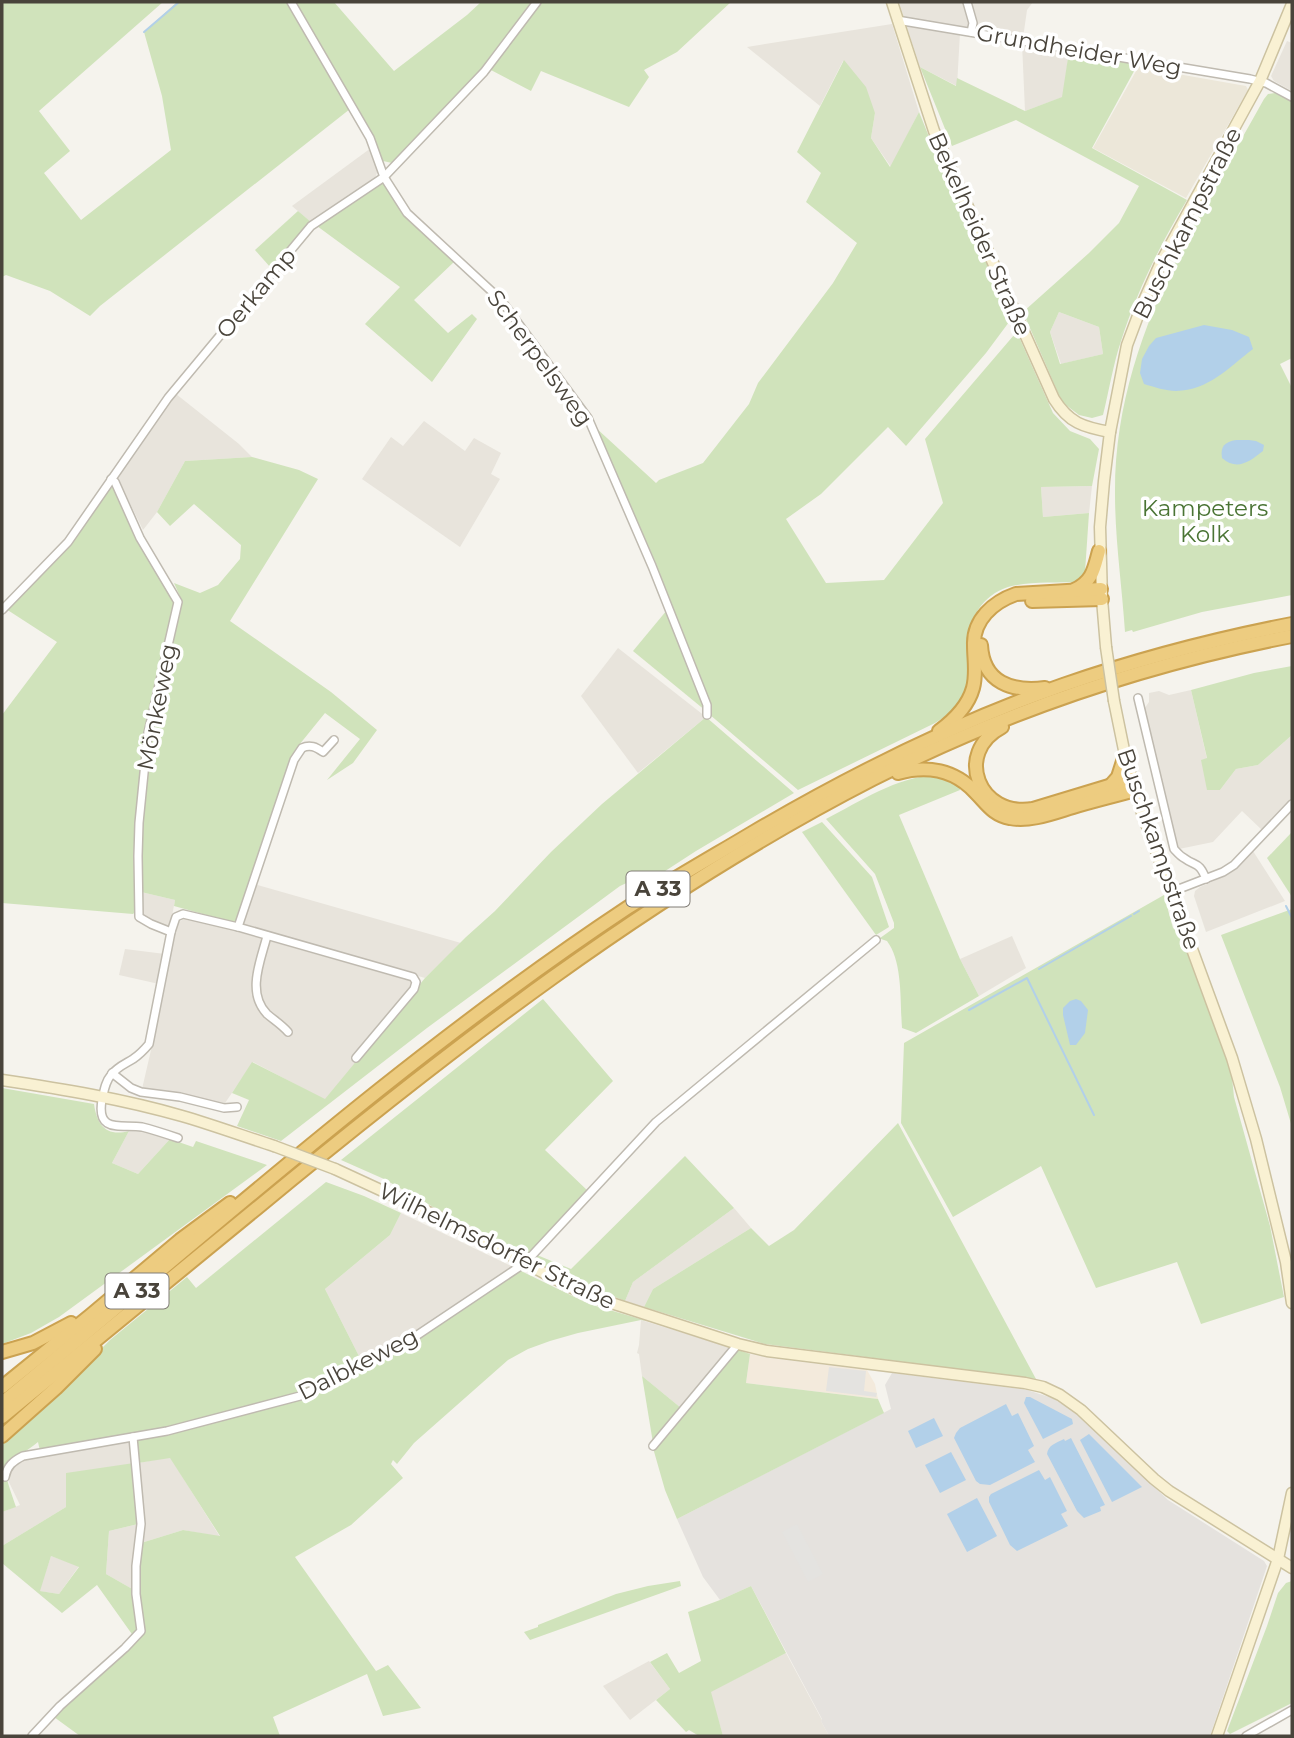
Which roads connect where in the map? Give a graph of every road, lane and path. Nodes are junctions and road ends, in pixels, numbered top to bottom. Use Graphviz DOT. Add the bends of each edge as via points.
graph roads {
  1 [pos="291,2"];
  2 [pos="537,2"];
  3 [pos="891,2"];
  4 [pos="967,2"];
  5 [pos="1292,4"];
  6 [pos="897,20"];
  7 [pos="971,32"];
  8 [pos="1261,81"];
  9 [pos="1292,97"];
  10 [pos="384,177"];
  11 [pos="1110,432"];
  12 [pos="111,479"];
  13 [pos="1099,551"];
  14 [pos="1074,590"];
  15 [pos="1102,594"];
  16 [pos="2,610"];
  17 [pos="1292,624"];
  18 [pos="1292,636"];
  19 [pos="1067,690"];
  20 [pos="1138,698"];
  21 [pos="707,715"];
  22 [pos="334,740"];
  23 [pos="922,743"];
  24 [pos="1125,755"];
  25 [pos="874,779"];
  26 [pos="1133,785"];
  27 [pos="1108,787"];
  28 [pos="1292,804"];
  29 [pos="1206,879"];
  30 [pos="1171,892"];
  31 [pos="237,927"];
  32 [pos="172,932"];
  33 [pos="267,936"];
  34 [pos="876,940"];
  35 [pos="288,1032"];
  36 [pos="356,1058"];
  37 [pos="112,1073"];
  38 [pos="2,1080"];
  39 [pos="103,1097"];
  40 [pos="237,1107"];
  41 [pos="178,1138"];
  42 [pos="271,1178"];
  43 [pos="524,1263"];
  44 [pos="121,1290"];
  45 [pos="1292,1303"];
  46 [pos="134,1308"];
  47 [pos="738,1344"];
  48 [pos="2,1352"];
  49 [pos="2,1387"];
  50 [pos="2,1403"];
  51 [pos="2,1417"];
  52 [pos="2,1436"];
  53 [pos="133,1437"];
  54 [pos="653,1446"];
  55 [pos="5,1477"];
  56 [pos="1292,1493"];
  57 [pos="1278,1559"];
  58 [pos="1292,1568"];
  59 [pos="1292,1710"];
  60 [pos="32,1736"];
  61 [pos="1217,1736"];
  62 [pos="1245,1736"];
  1 -- 10 [label="street, Scherpelsweg" via="370,138"];
  2 -- 10 [label="street, Oerkamp" via="484,72"];
  3 -- 6 [label="street, Bekelheider Straße"];
  4 -- 7 [label="street"];
  5 -- 8 [label="street, Buschkampstraße"];
  6 -- 7 [label="street, Grundheider Weg"];
  6 -- 11 [label="street, Bekelheider Straße" via="934,131 1054,399 1074,422"];
  7 -- 8 [label="street, Grundheider Weg"];
  8 -- 9 [label="street, Grundheider Weg"];
  8 -- 11 [label="street, Buschkampstraße" via="1142,305 1127,345"];
  10 -- 12 [label="street, Oerkamp" via="312,226 168,398"];
  10 -- 21 [label="street, Scherpelsweg" via="411,219 501,300 588,418 657,578"];
  11 -- 13 [label="street, Buschkampstraße"];
  12 -- 16 [label="street, Oerkamp" via="68,542"];
  12 -- 32 [label="street, Mönkeweg" via="178,602 148,733 138,856 139,917"];
  13 -- 14 [label="highway" via="1092,575"];
  13 -- 15 [label="street, Buschkampstraße"];
  14 -- 15 [label="highway"];
  14 -- 23 [label="highway" via="1016,594 986,612 975,633 975,678 968,700 952,721"];
  15 -- 19 [label="highway" via="1021,601 998,611 984,629 985,664 1002,683 1014,688"];
  15 -- 24 [label="street, Buschkampstraße, bridge"];
  17 -- 19 [label="highway, A 33" via="1160,654"];
  18 -- 19 [label="highway, A 33"];
  19 -- 23 [label="highway, A 33" via="1012,705"];
  19 -- 25 [label="highway, A 33"];
  19 -- 27 [label="highway" via="1054,707 992,733 977,757 979,782 996,803 1022,811"];
  20 -- 29 [label="street, Buschkampstraße" via="1174,849 1196,863"];
  22 -- 31 [label="street" via="323,752 312,746 302,748 294,760"];
  23 -- 42 [label="highway, A 33" via="798,806 628,908 423,1056"];
  24 -- 26 [label="street, Buschkampstraße"];
  24 -- 27 [label="highway" via="1118,778"];
  25 -- 26 [label="highway" via="909,770 939,770 966,783 995,813 1019,820"];
  25 -- 46 [label="highway, A 33" via="702,876 527,996 352,1130"];
  26 -- 27 [label="highway"];
  26 -- 30 [label="street, Buschkampstraße"];
  28 -- 29 [label="street" via="1234,865"];
  29 -- 30 [label="street"];
  30 -- 45 [label="street, Buschkampstraße" via="1232,1058 1256,1139"];
  31 -- 32 [label="street" via="183,914 176,917"];
  31 -- 33 [label="street"];
  32 -- 37 [label="street" via="149,1044"];
  33 -- 35 [label="street" via="257,997 267,1014"];
  33 -- 36 [label="street" via="412,977 416,982"];
  34 -- 43 [label="street, Dalbkeweg" via="656,1122"];
  37 -- 39 [label="street"];
  37 -- 40 [label="street" via="141,1092"];
  38 -- 39 [label="street, Wilhelmsdorfer Straße"];
  39 -- 41 [label="street" via="101,1111 109,1124 148,1128"];
  39 -- 43 [label="street, Wilhelmsdorfer Straße, bridge" via="181,1116 335,1169"];
  42 -- 44 [label="highway" via="212,1215"];
  42 -- 50 [label="highway, A 33"];
  43 -- 47 [label="street, Wilhelmsdorfer Straße" via="596,1298"];
  43 -- 53 [label="street, Dalbkeweg" via="407,1342 300,1396"];
  44 -- 48 [label="highway" via="48,1336"];
  44 -- 49 [label="highway"];
  46 -- 51 [label="highway, A 33"];
  46 -- 52 [label="highway"];
  47 -- 54 [label="street"];
  47 -- 57 [label="street, Wilhelmsdorfer Straße" via="1043,1387 1081,1410 1169,1491"];
  53 -- 55 [label="street, Dalbkeweg" via="23,1456 7,1468"];
  53 -- 60 [label="street" via="141,1524 136,1594 141,1631"];
  56 -- 57 [label="street"];
  57 -- 58 [label="street, Wilhelmsdorfer Straße"];
  57 -- 61 [label="street"];
  59 -- 62 [label="street"];
}
